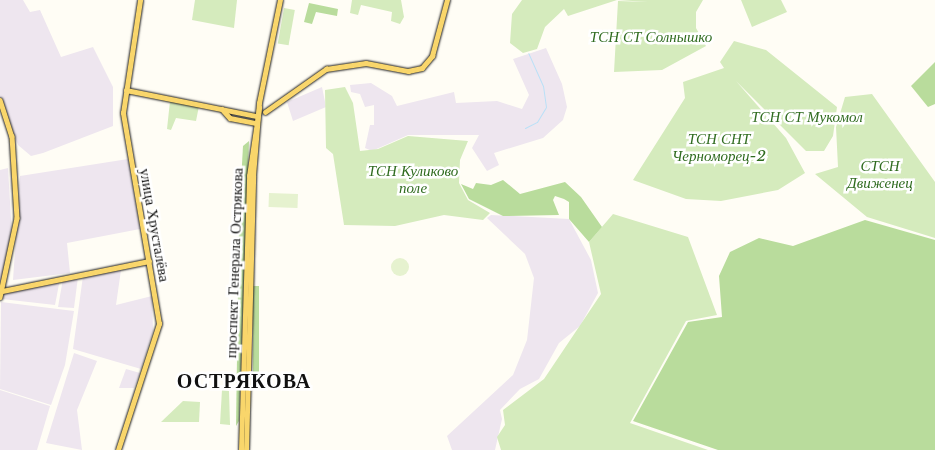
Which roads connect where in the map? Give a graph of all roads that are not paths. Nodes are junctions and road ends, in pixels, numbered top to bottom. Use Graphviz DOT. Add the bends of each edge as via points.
graph roads {
  1 [pos="140,0"];
  2 [pos="280,0"];
  3 [pos="447,0"];
  4 [pos="126,90"];
  5 [pos="0,100"];
  6 [pos="272,106"];
  7 [pos="259,107"];
  8 [pos="222,109"];
  9 [pos="232,111"];
  10 [pos="245,114"];
  11 [pos="260,117"];
  12 [pos="230,118"];
  13 [pos="149,261"];
  14 [pos="4,290"];
  15 [pos="0,297"];
  16 [pos="118,450"];
  17 [pos="241,450"];
  18 [pos="246,450"];
  1 -- 4 [label="main road, улица Хрусталёва"];
  2 -- 7 [label="main road, проспект Генерала Острякова"];
  3 -- 6 [label="main road" via="426,64 412,71 366,63 326,69"];
  4 -- 8 [label="main road"];
  4 -- 13 [label="main road, улица Хрусталёва" via="124,118"];
  5 -- 14 [label="main road" via="12,136 17,209"];
  6 -- 7 [label="main road"];
  6 -- 11 [label="main road"];
  7 -- 10 [label="main road"];
  7 -- 11 [label="main road, проспект Генерала Острякова"];
  8 -- 9 [label="main road"];
  8 -- 12 [label="main road"];
  9 -- 10 [label="main road"];
  9 -- 12 [label="main road"];
  10 -- 11 [label="main road"];
  11 -- 12 [label="main road"];
  11 -- 17 [label="main road, проспект Генерала Острякова" via="249,176"];
  11 -- 18 [label="main road, проспект Генерала Острякова"];
  13 -- 14 [label="main road"];
  13 -- 16 [label="main road, улица Хрусталёва" via="158,332"];
  14 -- 15 [label="main road"];
}
